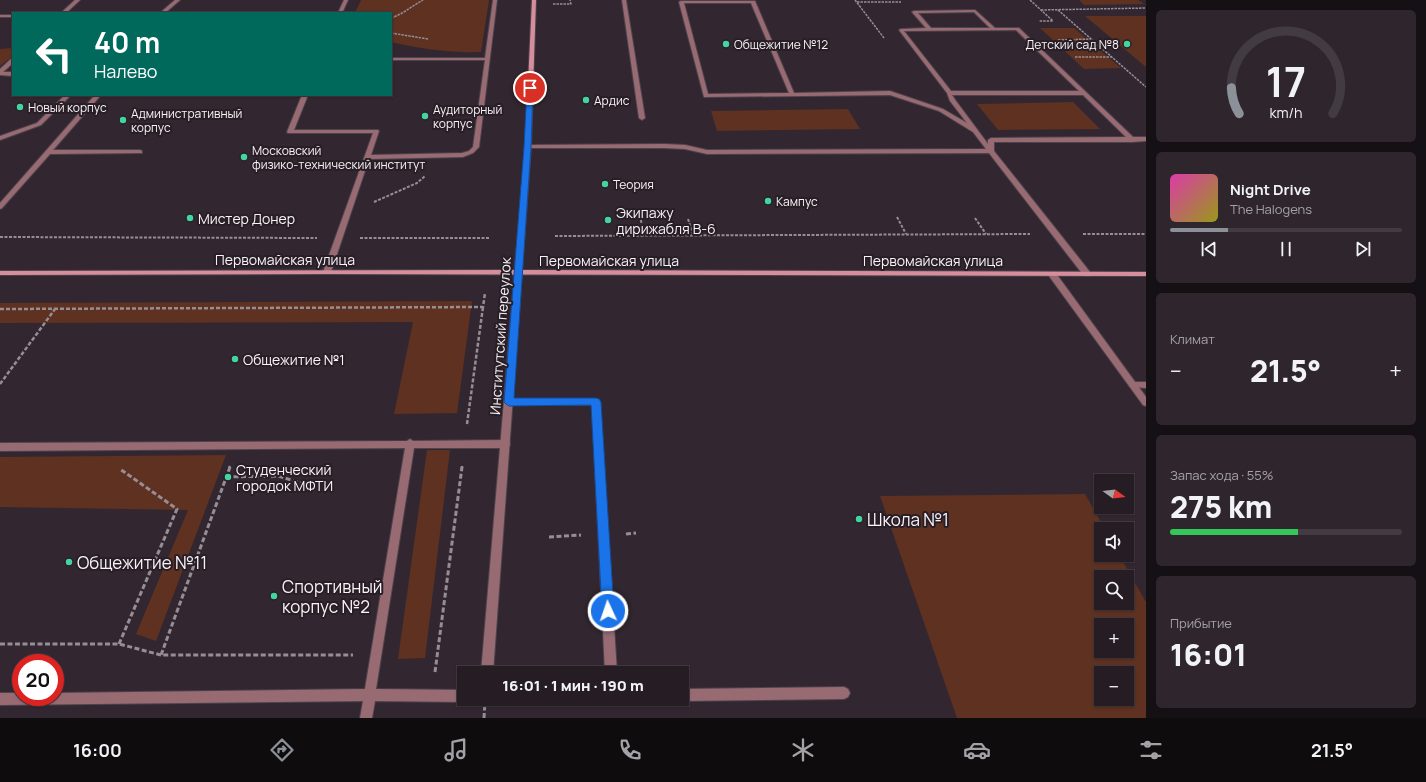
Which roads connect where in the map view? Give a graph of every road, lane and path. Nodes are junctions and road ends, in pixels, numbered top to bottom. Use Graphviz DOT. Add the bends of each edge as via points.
graph roads {
  1 [pos="78,0"];
  2 [pos="178,0"];
  3 [pos="346,0"];
  4 [pos="423,0"];
  5 [pos="495,0"];
  6 [pos="534,0"];
  7 [pos="570,0"];
  8 [pos="624,0"];
  9 [pos="1030,0"];
  10 [pos="549,4"];
  11 [pos="1146,8"];
  12 [pos="1058,10"];
  13 [pos="64,12"];
  14 [pos="163,12"];
  15 [pos="340,12"];
  16 [pos="0,16"];
  17 [pos="12,16"];
  18 [pos="392,18"];
  19 [pos="994,29"];
  20 [pos="930,30"];
  21 [pos="1092,39"];
  22 [pos="1052,40"];
  23 [pos="1070,57"];
  24 [pos="1112,57"];
  25 [pos="487,59"];
  26 [pos="392,60"];
  27 [pos="12,61"];
  28 [pos="0,72"];
  29 [pos="12,74"];
  30 [pos="1146,87"];
  31 [pos="949,93"];
  32 [pos="1084,93"];
  33 [pos="792,94"];
  34 [pos="67,96"];
  35 [pos="97,96"];
  36 [pos="305,96"];
  37 [pos="642,118"];
  38 [pos="975,131"];
  39 [pos="0,138"];
  40 [pos="1132,140"];
  41 [pos="1146,140"];
  42 [pos="528,147"];
  43 [pos="991,151"];
  44 [pos="48,152"];
  45 [pos="140,152"];
  46 [pos="447,156"];
  47 [pos="367,157"];
  48 [pos="350,205"];
  49 [pos="0,207"];
  50 [pos="897,218"];
  51 [pos="975,218"];
  52 [pos="688,219"];
  53 [pos="641,220"];
  54 [pos="693,234"];
  55 [pos="906,234"];
  56 [pos="986,234"];
  57 [pos="1056,234"];
  58 [pos="1146,234"];
  59 [pos="555,236"];
  60 [pos="643,236"];
  61 [pos="0,237"];
  62 [pos="339,238"];
  63 [pos="490,238"];
  64 [pos="327,272"];
  65 [pos="487,272"];
  66 [pos="518,272"];
  67 [pos="0,273"];
  68 [pos="1052,274"];
  69 [pos="1087,274"];
  70 [pos="1146,274"];
  71 [pos="483,307"];
  72 [pos="0,309"];
  73 [pos="55,309"];
  74 [pos="0,384"];
  75 [pos="1134,385"];
  76 [pos="1146,385"];
  77 [pos="509,402"];
  78 [pos="1146,402"];
  79 [pos="410,443"];
  80 [pos="465,444"];
  81 [pos="506,444"];
  82 [pos="238,445"];
  83 [pos="0,447"];
  84 [pos="119,469"];
  85 [pos="226,477"];
  86 [pos="300,483"];
  87 [pos="0,644"];
  88 [pos="119,644"];
  89 [pos="376,654"];
  90 [pos="161,655"];
  91 [pos="488,666"];
  92 [pos="612,666"];
  93 [pos="844,693"];
  94 [pos="689,694"];
  95 [pos="370,695"];
  96 [pos="431,696"];
  97 [pos="457,696"];
  98 [pos="0,699"];
  99 [pos="485,706"];
  100 [pos="366,718"];
  101 [pos="484,718"];
  1 -- 13 [label="street"];
  2 -- 14 [label="street"];
  3 -- 15 [label="street"];
  4 -- 18 [label="path" via="401,15"];
  5 -- 25 [label="street"];
  6 -- 42 [label="main road, Институтский переулок"];
  7 -- 10 [label="path" via="571,4"];
  8 -- 37 [label="street"];
  9 -- 12 [label="path" via="1041,10"];
  11 -- 12 [label="path"];
  12 -- 21 [label="path"];
  16 -- 17 [label="street"];
  19 -- 20 [label="street"];
  19 -- 20 [label="street" via="975,11 914,12"];
  19 -- 32 [label="street" via="1017,29"];
  20 -- 31 [label="street" via="901,30"];
  21 -- 22 [label="path"];
  21 -- 24 [label="path"];
  23 -- 24 [label="path"];
  24 -- 30 [label="path"];
  25 -- 26 [label="street"];
  25 -- 46 [label="street" via="476,147 463,155"];
  27 -- 28 [label="street"];
  28 -- 29 [label="street"];
  31 -- 32 [label="street"];
  31 -- 38 [label="street"];
  32 -- 40 [label="street"];
  33 -- 33 [label="street" via="706,96 681,2 753,2"];
  33 -- 38 [label="street" via="890,93 941,110"];
  34 -- 39 [label="street" via="39,124"];
  35 -- 44 [label="street"];
  36 -- 47 [label="street" via="290,132 376,131"];
  38 -- 43 [label="street"];
  40 -- 41 [label="street"];
  40 -- 43 [label="street" via="991,140"];
  42 -- 43 [label="street" via="664,146 707,152"];
  42 -- 66 [label="main road, Институтский переулок"];
  43 -- 57 [label="street"];
  44 -- 45 [label="street"];
  44 -- 49 [label="street"];
  46 -- 47 [label="street"];
  46 -- 48 [label="path" via="417,183 367,205"];
  47 -- 48 [label="street"];
  48 -- 62 [label="street"];
  50 -- 55 [label="path"];
  51 -- 56 [label="path"];
  52 -- 54 [label="path"];
  53 -- 60 [label="path"];
  54 -- 55 [label="path"];
  54 -- 60 [label="path"];
  55 -- 56 [label="path"];
  56 -- 57 [label="path"];
  57 -- 58 [label="path"];
  57 -- 69 [label="street"];
  59 -- 60 [label="path"];
  61 -- 62 [label="path"];
  62 -- 63 [label="path"];
  62 -- 64 [label="street"];
  64 -- 65 [label="main road, Первомайская улица"];
  64 -- 67 [label="main road, Первомайская улица"];
  65 -- 66 [label="main road, Первомайская улица"];
  65 -- 71 [label="path"];
  66 -- 68 [label="main road, Первомайская улица"];
  66 -- 77 [label="street, Институтский переулок"];
  68 -- 69 [label="main road, Первомайская улица"];
  68 -- 75 [label="street"];
  69 -- 70 [label="main road, Первомайская улица"];
  71 -- 73 [label="path"];
  71 -- 80 [label="path"];
  72 -- 73 [label="path"];
  73 -- 74 [label="path"];
  75 -- 76 [label="street"];
  75 -- 78 [label="street"];
  77 -- 81 [label="street, Институтский переулок"];
  77 -- 92 [label="street" via="596,402"];
  79 -- 80 [label="street"];
  79 -- 82 [label="street"];
  79 -- 89 [label="street"];
  80 -- 81 [label="street"];
  80 -- 96 [label="path"];
  81 -- 91 [label="street, Институтский переулок"];
  82 -- 83 [label="street"];
  82 -- 85 [label="path"];
  84 -- 88 [label="path" via="177,509"];
  85 -- 86 [label="path" via="278,476"];
  85 -- 90 [label="path"];
  87 -- 88 [label="path"];
  88 -- 90 [label="path"];
  89 -- 90 [label="path"];
  89 -- 95 [label="street"];
  93 -- 94 [label="street"];
  95 -- 96 [label="street"];
  95 -- 98 [label="street"];
  95 -- 100 [label="street"];
  96 -- 97 [label="street"];
  99 -- 101 [label="path"];
}
